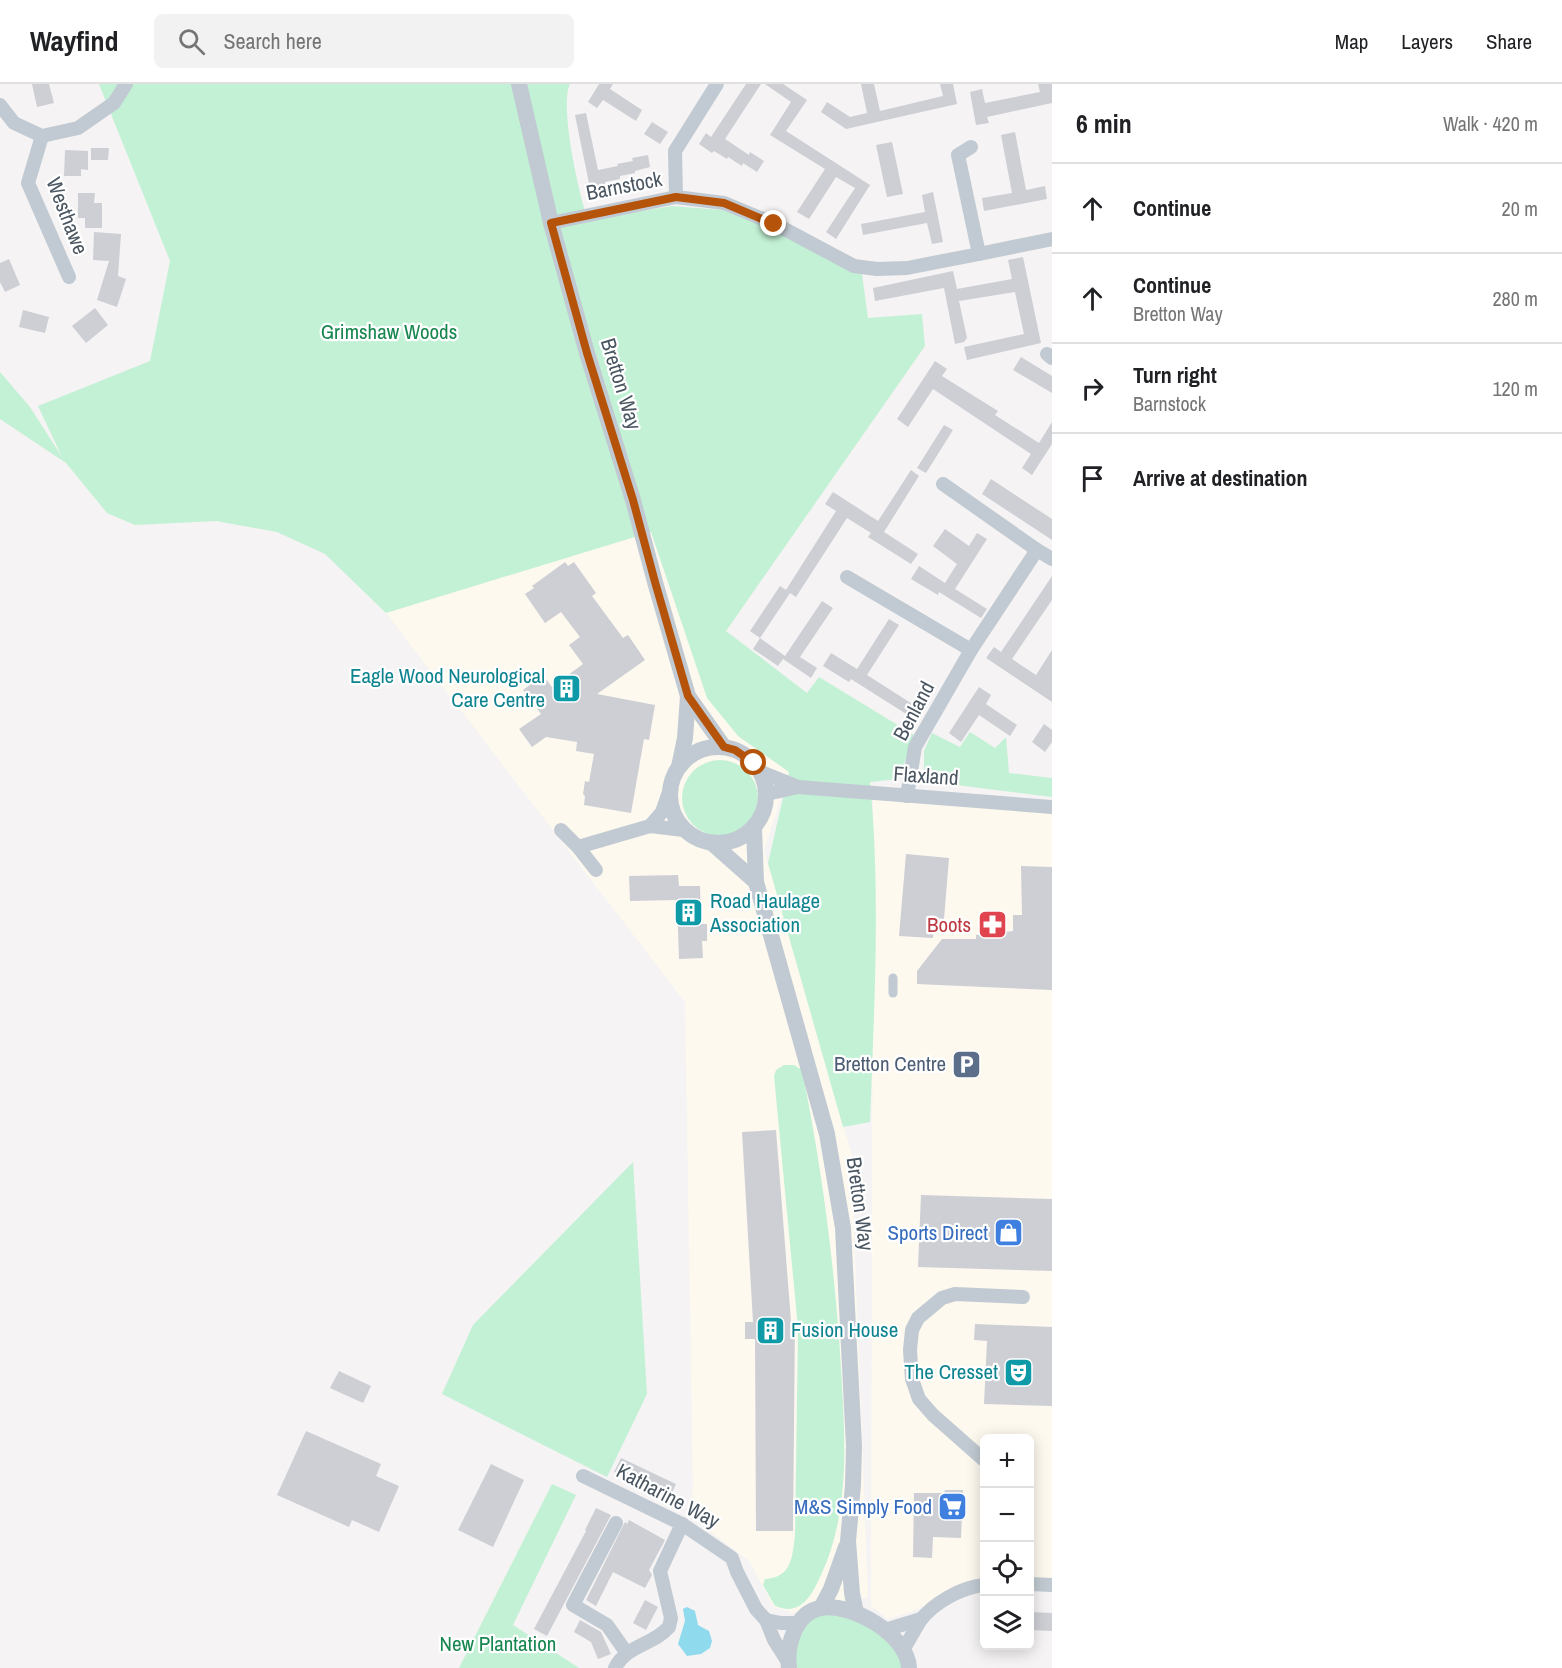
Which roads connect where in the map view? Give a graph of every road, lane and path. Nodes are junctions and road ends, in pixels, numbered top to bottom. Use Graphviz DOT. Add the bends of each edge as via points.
graph roads {
  1 [pos="126,84"];
  2 [pos="519,84"];
  3 [pos="717,84"];
  4 [pos="0,105"];
  5 [pos="42,136"];
  6 [pos="971,147"];
  7 [pos="676,197"];
  8 [pos="551,223"];
  9 [pos="1052,239"];
  10 [pos="979,254"];
  11 [pos="69,277"];
  12 [pos="943,484"];
  13 [pos="1037,550"];
  14 [pos="1052,559"];
  15 [pos="847,577"];
  16 [pos="972,650"];
  17 [pos="688,696"];
  18 [pos="724,747"];
  19 [pos="679,767"];
  20 [pos="761,772"];
  21 [pos="798,787"];
  22 [pos="670,789"];
  23 [pos="766,794"];
  24 [pos="907,796"];
  25 [pos="1052,807"];
  26 [pos="650,826"];
  27 [pos="754,828"];
  28 [pos="561,830"];
  29 [pos="684,830"];
  30 [pos="712,843"];
  31 [pos="578,847"];
  32 [pos="596,870"];
  33 [pos="756,882"];
  34 [pos="893,978"];
  35 [pos="893,993"];
  36 [pos="1023,1297"];
  37 [pos="980,1456"];
  38 [pos="583,1476"];
  39 [pos="616,1523"];
  40 [pos="682,1524"];
  41 [pos="848,1541"];
  42 [pos="1034,1584"];
  43 [pos="980,1585"];
  44 [pos="1052,1585"];
  45 [pos="821,1608"];
  46 [pos="856,1613"];
  47 [pos="921,1619"];
  48 [pos="766,1620"];
  49 [pos="799,1623"];
  50 [pos="885,1630"];
  51 [pos="903,1650"];
  52 [pos="626,1652"];
  53 [pos="789,1665"];
  54 [pos="615,1668"];
  55 [pos="909,1668"];
  1 -- 5 [label="street" via="114,103 78,128"];
  2 -- 8 [label="street, Bretton Way"];
  3 -- 7 [label="street" via="675,152"];
  4 -- 5 [label="street" via="14,123"];
  5 -- 11 [label="street, Westhawe" via="28,183"];
  6 -- 10 [label="street" via="958,155"];
  7 -- 8 [label="street, Barnstock"];
  7 -- 10 [label="street, Barnstock" via="724,203 854,266 907,268"];
  8 -- 17 [label="street, Bretton Way"];
  9 -- 10 [label="street, Barnstock"];
  12 -- 13 [label="street"];
  13 -- 14 [label="street"];
  13 -- 16 [label="street, Benland"];
  15 -- 16 [label="street"];
  16 -- 24 [label="street, Benland" via="915,747"];
  17 -- 18 [label="street, Bretton Way"];
  17 -- 19 [label="street, Bretton Way"];
  18 -- 19 [label="street" via="699,751"];
  18 -- 20 [label="street" via="746,755"];
  19 -- 22 [label="street"];
  20 -- 21 [label="street, Flaxland"];
  20 -- 23 [label="street"];
  21 -- 23 [label="street, Flaxland"];
  21 -- 24 [label="street, Flaxland"];
  22 -- 26 [label="street" via="662,812"];
  22 -- 29 [label="street" via="670,804"];
  23 -- 27 [label="street" via="765,806"];
  24 -- 25 [label="street, Flaxland"];
  26 -- 29 [label="street"];
  26 -- 31 [label="street"];
  27 -- 30 [label="street" via="731,842"];
  27 -- 33 [label="street, Bretton Way"];
  28 -- 31 [label="street"];
  29 -- 30 [label="street"];
  30 -- 33 [label="street"];
  31 -- 32 [label="street"];
  33 -- 41 [label="street, Bretton Way" via="827,1134 843,1228 854,1446"];
  34 -- 35 [label="street"];
  36 -- 37 [label="street" via="955,1294 930,1307 912,1330 912,1379 919,1399"];
  38 -- 40 [label="street, Katharine Way"];
  39 -- 52 [label="street" via="573,1605 607,1625"];
  40 -- 48 [label="street, Katharine Way" via="732,1558 756,1609"];
  40 -- 52 [label="street" via="660,1570 669,1627 651,1641"];
  41 -- 45 [label="street, Bretton Way"];
  41 -- 46 [label="street, Bretton Way"];
  42 -- 44 [label="street"];
  43 -- 47 [label="street" via="950,1597"];
  45 -- 46 [label="street"];
  45 -- 49 [label="street"];
  46 -- 50 [label="street"];
  47 -- 50 [label="street"];
  47 -- 51 [label="street"];
  48 -- 49 [label="street"];
  48 -- 53 [label="street, Katharine Way"];
  49 -- 53 [label="street" via="789,1642"];
  50 -- 51 [label="street"];
  51 -- 55 [label="street"];
  52 -- 54 [label="street"];
}
